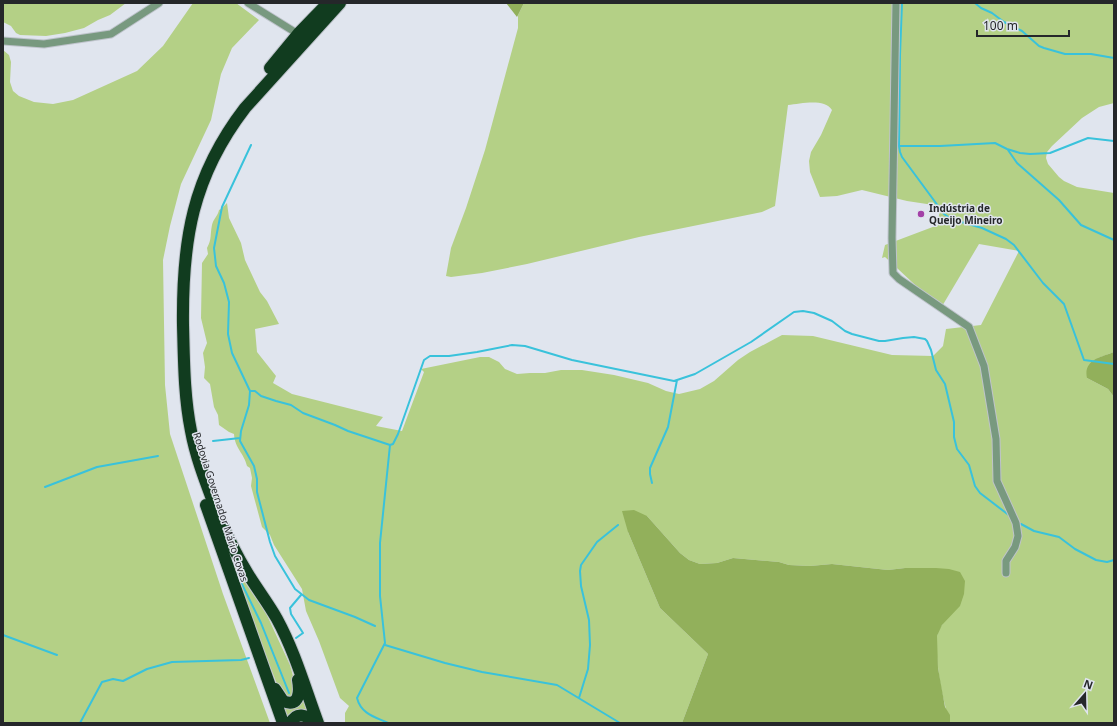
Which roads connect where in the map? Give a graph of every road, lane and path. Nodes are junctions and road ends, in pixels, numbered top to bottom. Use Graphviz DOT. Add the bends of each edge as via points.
graph roads {
  1 [pos="159,3"];
  2 [pos="248,3"];
  3 [pos="328,3"];
  4 [pos="340,3"];
  5 [pos="896,3"];
  6 [pos="298,34"];
  7 [pos="3,41"];
  8 [pos="1006,573"];
  9 [pos="285,634"];
  10 [pos="256,646"];
  11 [pos="283,723"];
  12 [pos="291,723"];
  13 [pos="312,723"];
  14 [pos="318,723"];
  1 -- 7 [label="street" via="111,34 44,44"];
  2 -- 6 [label="street"];
  3 -- 6 [label="highway, Rodovia Governador Mário Covas"];
  4 -- 9 [label="highway, Rodovia Governador Mário Covas" via="245,108 227,133 204,179 192,214 185,252 185,387 195,449 219,516 236,554"];
  5 -- 8 [label="street" via="893,273 969,327 982,359 996,439 997,481 1016,523 1018,536 1015,547 1006,561"];
  6 -- 10 [label="highway, Rodovia Governador Mário Covas" via="231,116 207,156 186,213 175,279 177,390 184,436 194,472"];
  9 -- 10 [label="highway" via="299,684 298,697 293,702 280,699"];
  9 -- 14 [label="highway, Rodovia Governador Mário Covas"];
  10 -- 11 [label="highway, Rodovia Governador Mário Covas"];
  12 -- 13 [label="highway" via="301,715"];
}
